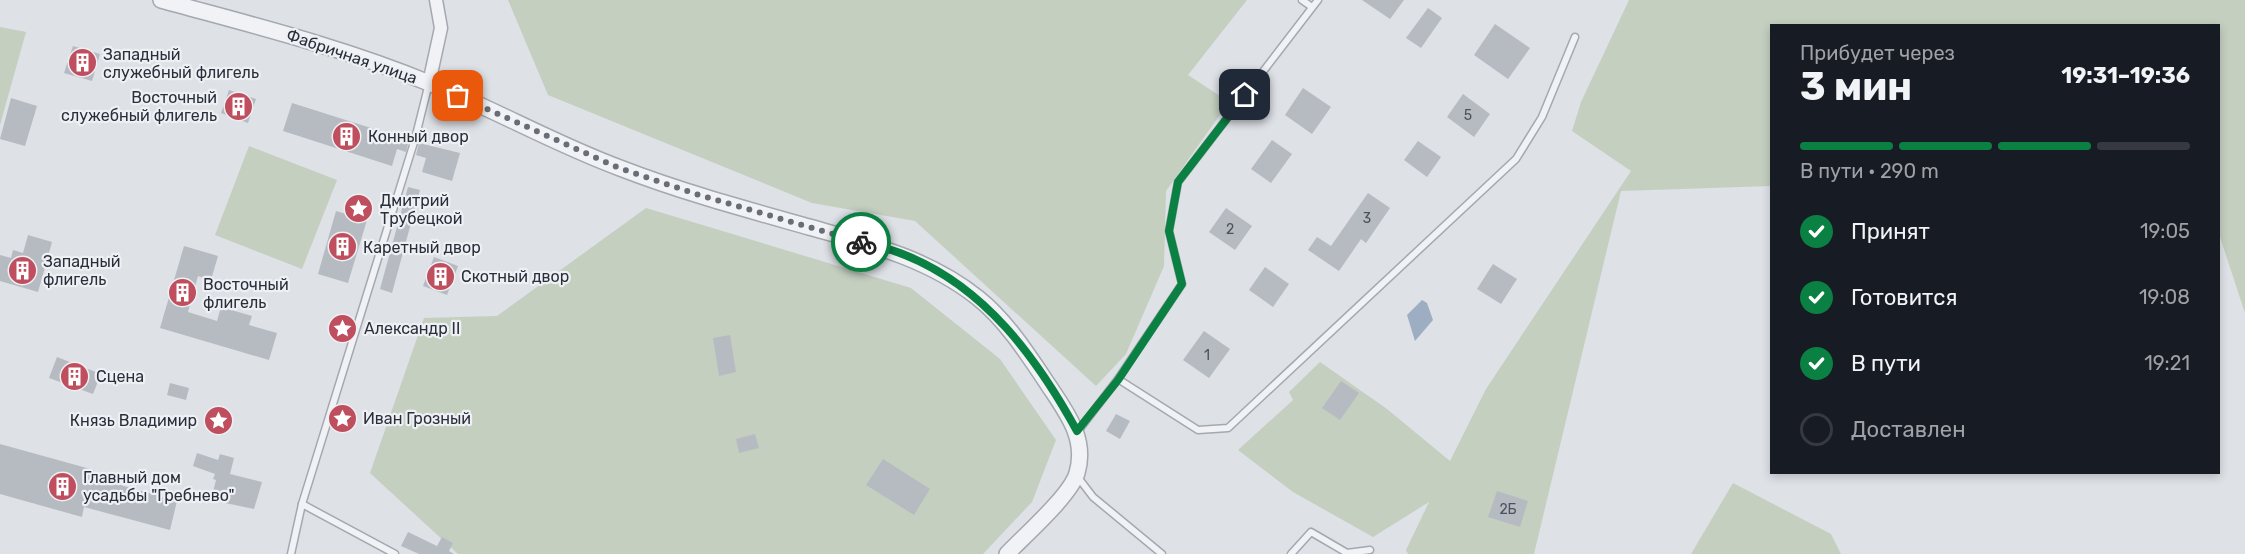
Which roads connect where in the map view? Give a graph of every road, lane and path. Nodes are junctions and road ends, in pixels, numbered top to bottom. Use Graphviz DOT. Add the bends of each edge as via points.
graph roads {
  1 [pos="161,0"];
  2 [pos="436,0"];
  3 [pos="1302,0"];
  4 [pos="1318,0"];
  5 [pos="1312,8"];
  6 [pos="1575,37"];
  7 [pos="429,83"];
  8 [pos="1118,380"];
  9 [pos="1077,431"];
  10 [pos="1077,476"];
  11 [pos="302,504"];
  12 [pos="1370,550"];
  13 [pos="291,554"];
  14 [pos="395,554"];
  15 [pos="1007,554"];
  16 [pos="1162,554"];
  17 [pos="1291,554"];
  1 -- 7 [label="street, Фабричная улица" via="329,46"];
  2 -- 7 [label="street" via="441,28"];
  3 -- 5 [label="lane"];
  4 -- 5 [label="lane"];
  5 -- 8 [label="lane" via="1178,182 1169,231 1182,284"];
  6 -- 8 [label="lane" via="1542,117 1516,159 1228,428 1198,430"];
  7 -- 9 [label="street, Фабричная улица" via="619,168 905,255 945,275 980,299 1010,332"];
  7 -- 11 [label="lane" via="415,140"];
  8 -- 9 [label="lane"];
  9 -- 10 [label="street, Фабричная улица"];
  10 -- 15 [label="street"];
  10 -- 16 [label="lane" via="1093,497"];
  11 -- 13 [label="lane"];
  11 -- 14 [label="lane"];
  12 -- 17 [label="lane" via="1347,553 1311,532"];
}
